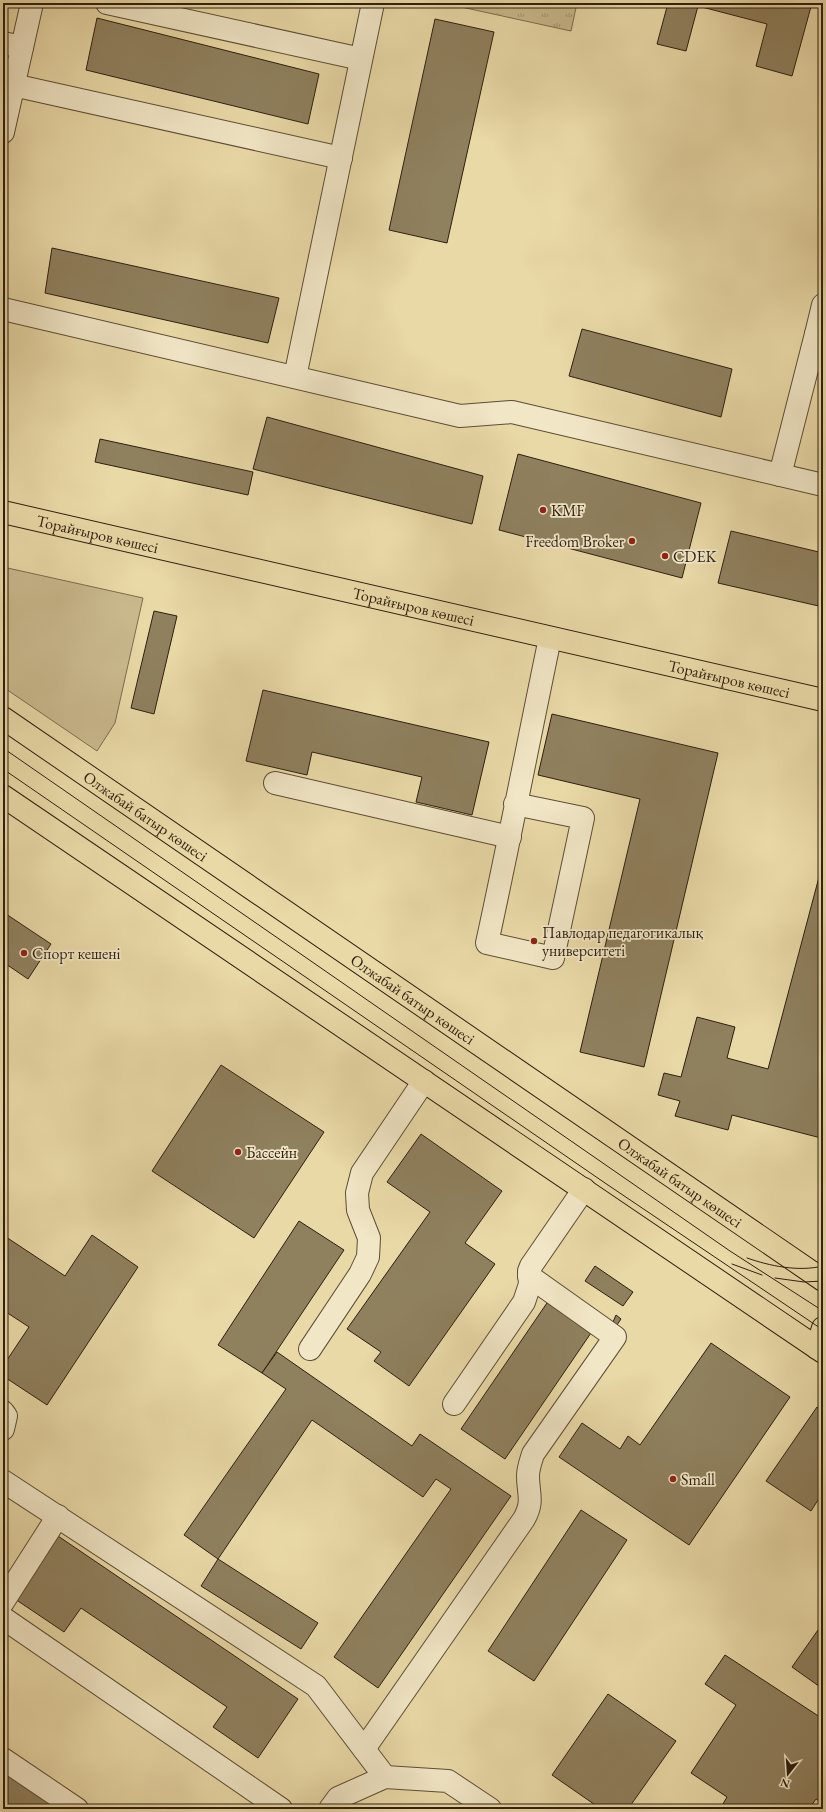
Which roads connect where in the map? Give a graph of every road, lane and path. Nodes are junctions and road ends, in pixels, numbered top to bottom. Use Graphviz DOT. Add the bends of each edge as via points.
graph roads {
  1 [pos="32,3"];
  2 [pos="107,3"];
  3 [pos="373,3"];
  4 [pos="12,45"];
  5 [pos="361,59"];
  6 [pos="13,85"];
  7 [pos="3,132"];
  8 [pos="341,158"];
  9 [pos="823,305"];
  10 [pos="3,308"];
  11 [pos="820,335"];
  12 [pos="295,377"];
  13 [pos="780,475"];
  14 [pos="823,486"];
  15 [pos="3,512"];
  16 [pos="550,638"];
  17 [pos="823,700"];
  18 [pos="3,718"];
  19 [pos="275,783"];
  20 [pos="3,796"];
  21 [pos="515,804"];
  22 [pos="510,837"];
  23 [pos="424,1081"];
  24 [pos="584,1189"];
  25 [pos="529,1276"];
  26 [pos="823,1280"];
  27 [pos="821,1343"];
  28 [pos="310,1349"];
  29 [pos="454,1404"];
  30 [pos="3,1412"];
  31 [pos="3,1429"];
  32 [pos="3,1480"];
  33 [pos="58,1516"];
  34 [pos="3,1602"];
  35 [pos="3,1618"];
  36 [pos="364,1749"];
  37 [pos="3,1759"];
  38 [pos="385,1777"];
  39 [pos="77,1809"];
  40 [pos="281,1809"];
  41 [pos="330,1809"];
  42 [pos="490,1809"];
  1 -- 4 [label="street"];
  2 -- 5 [label="street"];
  3 -- 5 [label="street"];
  4 -- 6 [label="street"];
  5 -- 8 [label="street"];
  6 -- 7 [label="street"];
  6 -- 8 [label="street"];
  8 -- 12 [label="street"];
  9 -- 11 [label="street"];
  10 -- 12 [label="street"];
  11 -- 13 [label="street"];
  12 -- 13 [label="street" via="460,416 512,412"];
  13 -- 14 [label="street"];
  15 -- 16 [label="main road, Торайғыров көшесі"];
  16 -- 17 [label="main road, Торайғыров көшесі"];
  16 -- 21 [label="street"];
  18 -- 26 [label="main road, Олжабай батыр көшесі"];
  19 -- 22 [label="street"];
  20 -- 23 [label="main road"];
  21 -- 22 [label="street"];
  21 -- 22 [label="street" via="583,818 553,958 487,943"];
  23 -- 24 [label="main road"];
  23 -- 28 [label="street" via="362,1173 357,1199 358,1210 369,1238 368,1258"];
  24 -- 25 [label="street" via="531,1266"];
  24 -- 27 [label="main road"];
  25 -- 29 [label="street" via="528,1294 524,1302"];
  25 -- 36 [label="street" via="615,1337 534,1454 528,1475 531,1500 524,1519"];
  30 -- 31 [label="street" via="6,1416"];
  32 -- 33 [label="street"];
  33 -- 34 [label="street"];
  33 -- 36 [label="street" via="316,1686"];
  35 -- 40 [label="street"];
  36 -- 38 [label="street"];
  37 -- 39 [label="street"];
  38 -- 41 [label="street" via="338,1798"];
  38 -- 42 [label="street" via="448,1781"];
}
